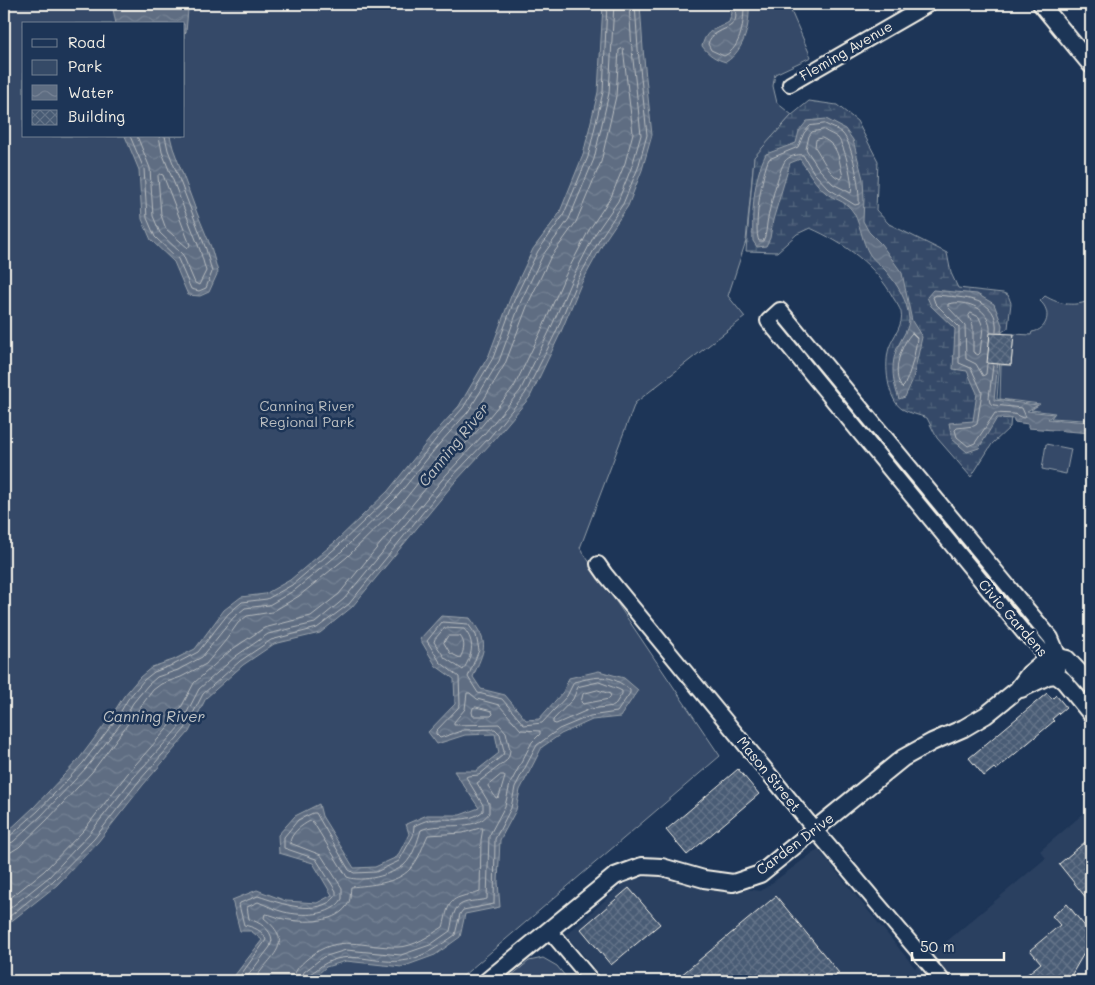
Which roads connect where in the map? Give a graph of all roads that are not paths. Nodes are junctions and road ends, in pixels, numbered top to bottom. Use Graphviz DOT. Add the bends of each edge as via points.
graph roads {
  1 [pos="928,4"];
  2 [pos="1041,4"];
  3 [pos="1091,65"];
  4 [pos="790,84"];
  5 [pos="598,564"];
  6 [pos="1054,658"];
  7 [pos="1056,675"];
  8 [pos="1091,685"];
  9 [pos="1017,690"];
  10 [pos="1091,714"];
  11 [pos="816,830"];
  12 [pos="549,930"];
  13 [pos="486,981"];
  14 [pos="592,981"];
  15 [pos="943,981"];
  1 -- 4 [label="street, Fleming Avenue"];
  2 -- 3 [label="street"];
  5 -- 11 [label="street, Mason Street"];
  6 -- 6 [label="street, Civic Gardens" via="1024,633 768,321 780,310 1050,638"];
  6 -- 7 [label="street, Civic Gardens"];
  6 -- 8 [label="street" via="1067,659"];
  6 -- 9 [label="street, Carden Drive" via="1029,674"];
  7 -- 9 [label="street, Carden Drive"];
  7 -- 10 [label="street"];
  9 -- 11 [label="street, Carden Drive" via="986,715 903,758"];
  11 -- 12 [label="street, Carden Drive" via="760,874 733,883 642,866 615,876"];
  11 -- 15 [label="street, Mason Street"];
  12 -- 13 [label="street, Carden Drive"];
  12 -- 14 [label="street"];
}
